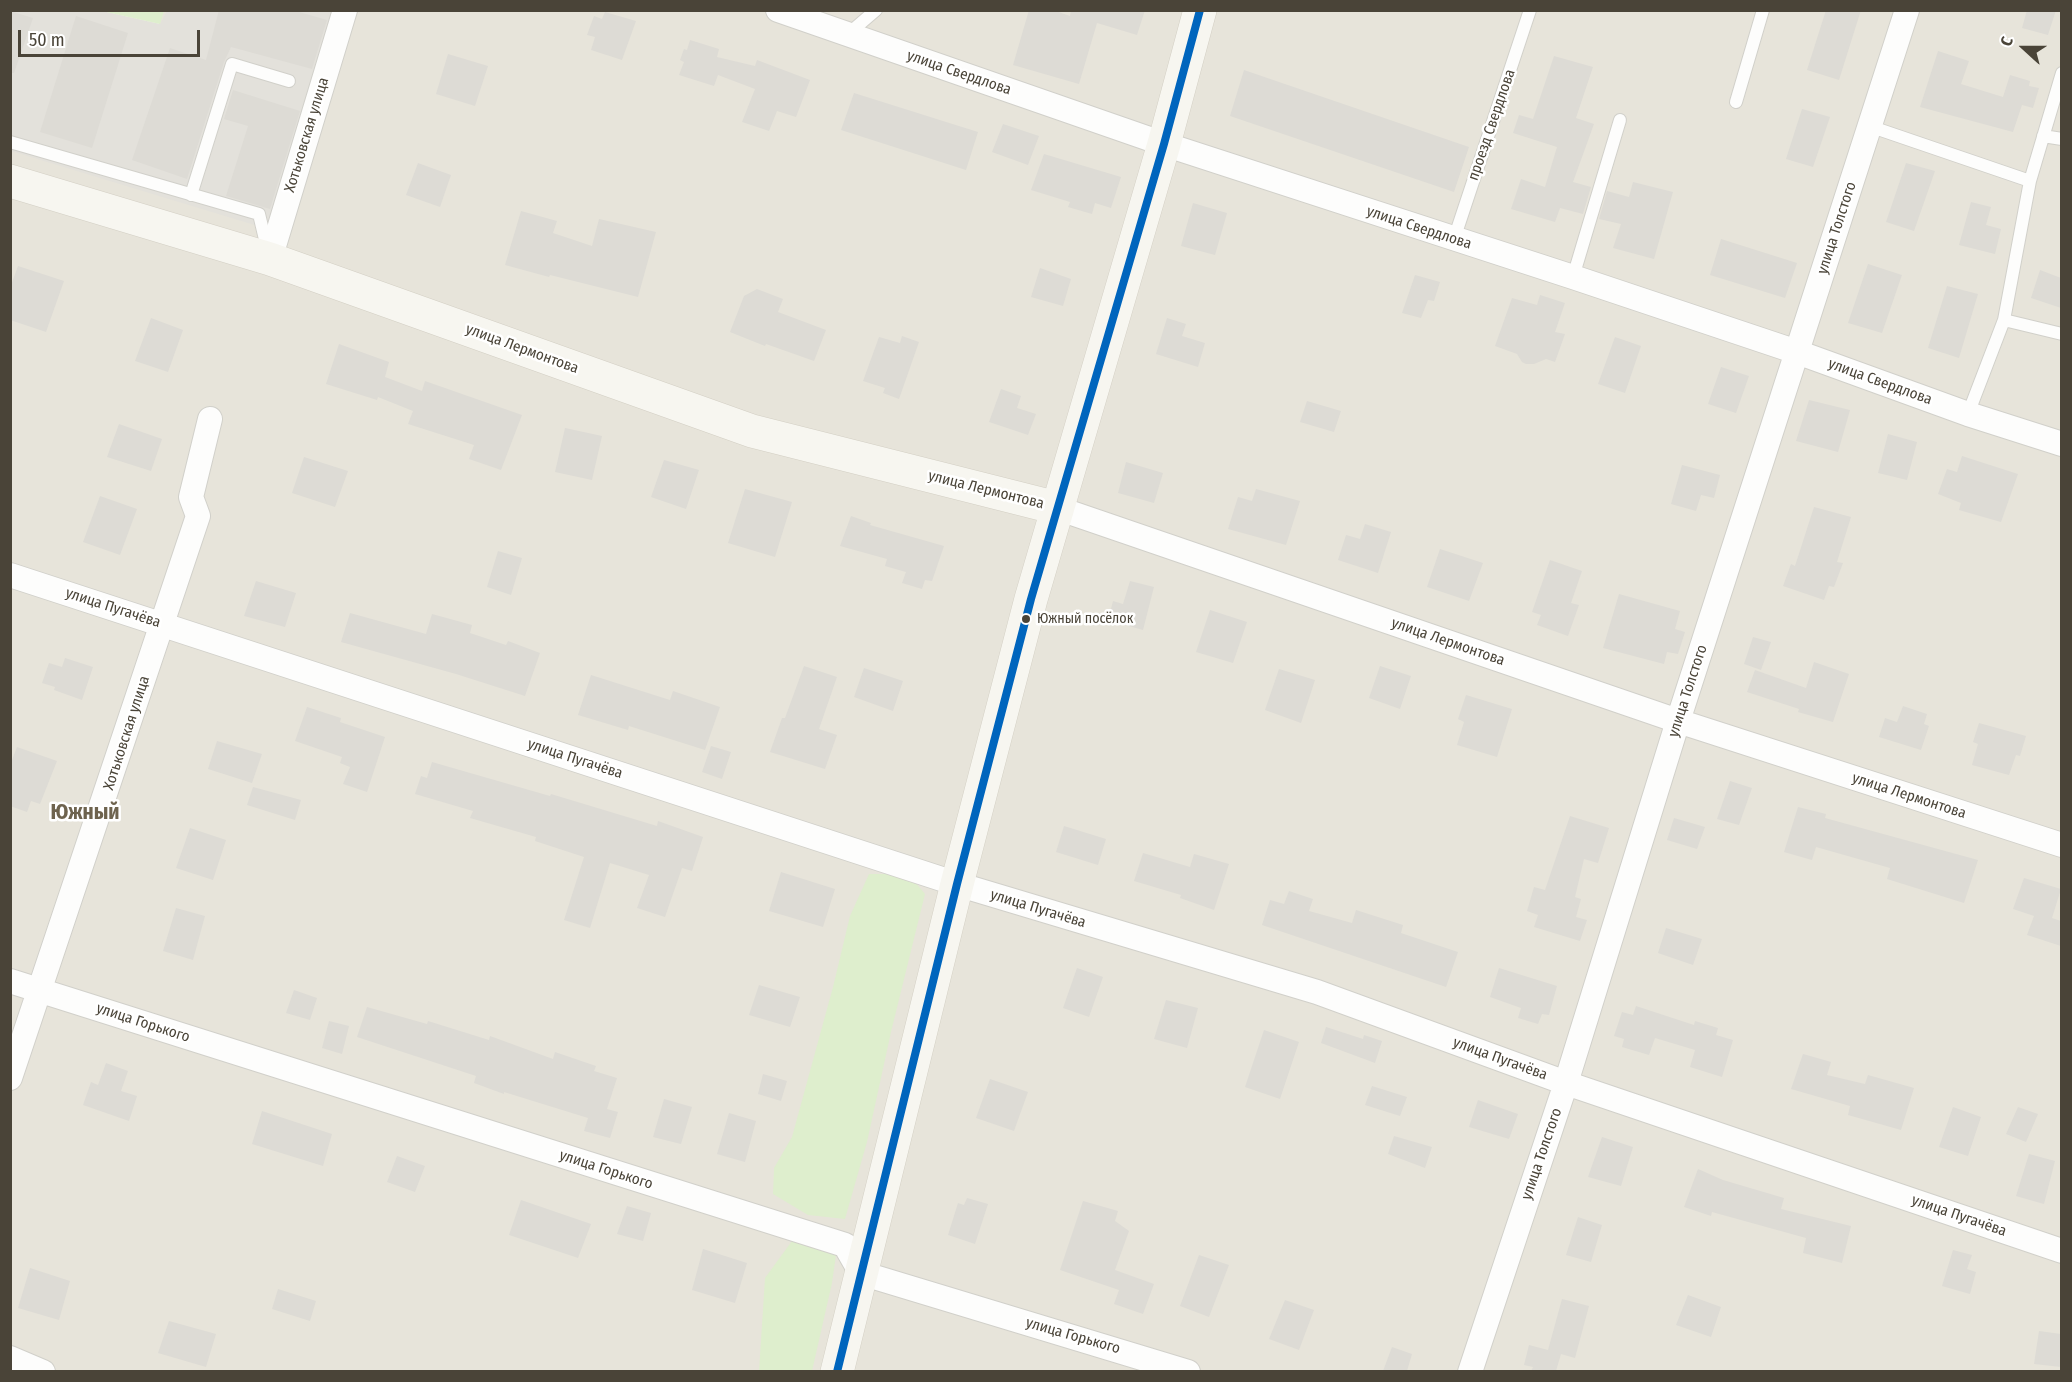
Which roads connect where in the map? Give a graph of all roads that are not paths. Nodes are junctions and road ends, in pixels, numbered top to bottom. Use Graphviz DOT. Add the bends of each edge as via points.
graph roads {
  1 [pos="345,10"];
  2 [pos="778,10"];
  3 [pos="876,10"];
  4 [pos="1200,10"];
  5 [pos="1530,10"];
  6 [pos="1763,10"];
  7 [pos="1907,10"];
  8 [pos="847,34"];
  9 [pos="2061,73"];
  10 [pos="289,81"];
  11 [pos="1736,102"];
  12 [pos="1620,120"];
  13 [pos="1869,126"];
  14 [pos="2043,136"];
  15 [pos="2061,140"];
  16 [pos="10,142"];
  17 [pos="1164,144"];
  18 [pos="2030,181"];
  19 [pos="10,182"];
  20 [pos="191,195"];
  21 [pos="1454,239"];
  22 [pos="270,259"];
  23 [pos="1573,277"];
  24 [pos="2004,320"];
  25 [pos="2061,334"];
  26 [pos="1797,352"];
  27 [pos="1968,414"];
  28 [pos="210,419"];
  29 [pos="2061,444"];
  30 [pos="1057,508"];
  31 [pos="10,575"];
  32 [pos="163,624"];
  33 [pos="1678,721"];
  34 [pos="2061,845"];
  35 [pos="957,884"];
  36 [pos="10,981"];
  37 [pos="41,991"];
  38 [pos="10,1078"];
  39 [pos="1566,1083"];
  40 [pos="2061,1251"];
  41 [pos="861,1273"];
  42 [pos="10,1358"];
  43 [pos="43,1371"];
  44 [pos="837,1371"];
  45 [pos="1188,1371"];
  46 [pos="1470,1371"];
  1 -- 22 [label="street, Хотьковская улица"];
  2 -- 8 [label="street, улица Свердлова"];
  3 -- 8 [label="lane"];
  4 -- 17 [label="main road"];
  5 -- 21 [label="lane, проезд Свердлова"];
  6 -- 11 [label="lane"];
  7 -- 13 [label="street, улица Толстого"];
  8 -- 17 [label="street, улица Свердлова"];
  9 -- 14 [label="lane"];
  10 -- 20 [label="lane" via="232,64"];
  12 -- 23 [label="lane"];
  13 -- 18 [label="lane"];
  13 -- 26 [label="street, улица Толстого"];
  14 -- 15 [label="lane"];
  14 -- 18 [label="lane"];
  16 -- 20 [label="lane"];
  17 -- 21 [label="street, улица Свердлова"];
  17 -- 30 [label="main road"];
  18 -- 24 [label="lane"];
  19 -- 22 [label="main road, улица Лермонтова"];
  20 -- 22 [label="lane" via="259,214"];
  21 -- 23 [label="street, улица Свердлова"];
  22 -- 30 [label="main road, улица Лермонтова" via="752,431"];
  23 -- 26 [label="street, улица Свердлова"];
  24 -- 25 [label="lane"];
  24 -- 27 [label="lane"];
  26 -- 27 [label="street, улица Свердлова"];
  26 -- 33 [label="street, улица Толстого"];
  27 -- 29 [label="street, улица Свердлова"];
  28 -- 32 [label="street, Хотьковская улица" via="191,496 198,516"];
  30 -- 33 [label="street, улица Лермонтова"];
  30 -- 35 [label="main road"];
  31 -- 32 [label="street, улица Пугачёва"];
  32 -- 35 [label="street, улица Пугачёва"];
  32 -- 37 [label="street, Хотьковская улица"];
  33 -- 34 [label="street, улица Лермонтова"];
  33 -- 39 [label="street, улица Толстого"];
  35 -- 39 [label="street, улица Пугачёва" via="1317,992"];
  35 -- 41 [label="main road"];
  36 -- 37 [label="street, улица Горького"];
  37 -- 38 [label="street, Хотьковская улица"];
  37 -- 41 [label="street, улица Горького" via="845,1245"];
  39 -- 40 [label="street, улица Пугачёва"];
  39 -- 46 [label="street, улица Толстого"];
  41 -- 44 [label="main road"];
  41 -- 45 [label="street, улица Горького"];
  42 -- 43 [label="street"];
}
